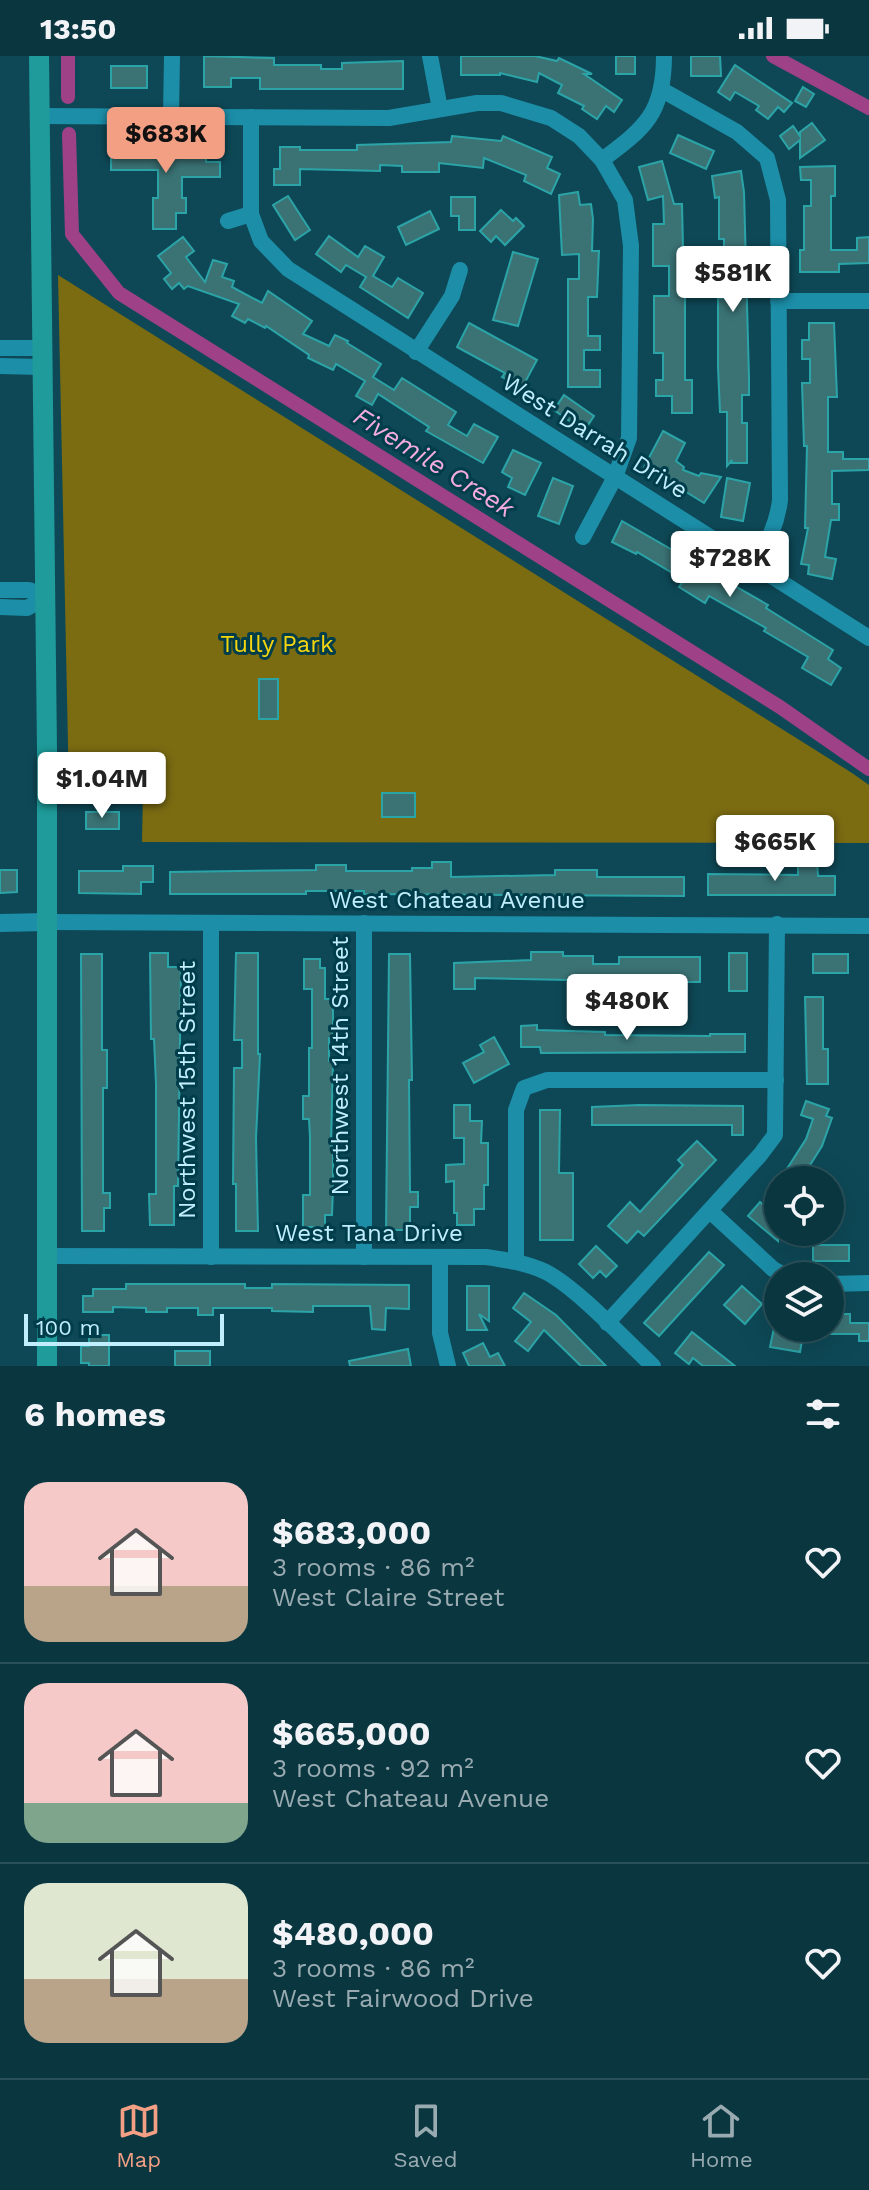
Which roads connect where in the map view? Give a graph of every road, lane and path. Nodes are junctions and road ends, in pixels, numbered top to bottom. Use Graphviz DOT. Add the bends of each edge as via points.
graph roads {
  1 [pos="39,56"];
  2 [pos="172,56"];
  3 [pos="430,56"];
  4 [pos="664,56"];
  5 [pos="662,90"];
  6 [pos="440,109"];
  7 [pos="39,116"];
  8 [pos="171,117"];
  9 [pos="251,117"];
  10 [pos="602,160"];
  11 [pos="251,214"];
  12 [pos="228,221"];
  13 [pos="460,270"];
  14 [pos="778,301"];
  15 [pos="869,301"];
  16 [pos="0,348"];
  17 [pos="416,352"];
  18 [pos="41,358"];
  19 [pos="0,366"];
  20 [pos="615,477"];
  21 [pos="583,537"];
  22 [pos="754,565"];
  23 [pos="0,590"];
  24 [pos="47,597"];
  25 [pos="0,607"];
  26 [pos="869,638"];
  27 [pos="46,922"];
  28 [pos="0,923"];
  29 [pos="211,923"];
  30 [pos="364,923"];
  31 [pos="777,924"];
  32 [pos="869,926"];
  33 [pos="776,1080"];
  34 [pos="710,1211"];
  35 [pos="46,1256"];
  36 [pos="211,1257"];
  37 [pos="364,1257"];
  38 [pos="440,1257"];
  39 [pos="516,1261"];
  40 [pos="765,1262"];
  41 [pos="869,1283"];
  42 [pos="844,1284"];
  43 [pos="607,1323"];
  44 [pos="47,1366"];
  45 [pos="448,1366"];
  46 [pos="653,1366"];
  1 -- 7 [label="main road"];
  2 -- 8 [label="street"];
  3 -- 6 [label="street"];
  4 -- 5 [label="street"];
  5 -- 10 [label="street" via="652,117"];
  5 -- 14 [label="street" via="737,132 767,158 778,200"];
  6 -- 9 [label="street" via="389,118"];
  6 -- 10 [label="street" via="477,103 525,108 579,136"];
  7 -- 8 [label="street"];
  7 -- 18 [label="main road"];
  8 -- 9 [label="street"];
  9 -- 11 [label="street, West Darrah Drive"];
  10 -- 20 [label="street" via="625,200 631,246 629,438"];
  11 -- 12 [label="street"];
  11 -- 17 [label="street, West Darrah Drive" via="261,241 288,269"];
  13 -- 17 [label="street" via="452,296"];
  14 -- 15 [label="street"];
  14 -- 22 [label="street" via="780,500 778,519"];
  16 -- 18 [label="street"];
  17 -- 20 [label="street, West Darrah Drive"];
  18 -- 19 [label="street"];
  18 -- 24 [label="main road"];
  20 -- 21 [label="street"];
  20 -- 22 [label="street, West Darrah Drive"];
  22 -- 26 [label="street, West Darrah Drive"];
  23 -- 24 [label="street" via="29,590"];
  24 -- 25 [label="street" via="27,608"];
  24 -- 27 [label="main road"];
  27 -- 28 [label="street"];
  27 -- 29 [label="street, West Chateau Avenue"];
  27 -- 35 [label="main road"];
  29 -- 30 [label="street, West Chateau Avenue"];
  29 -- 36 [label="street, Northwest 15th Street"];
  30 -- 31 [label="street, West Chateau Avenue"];
  30 -- 37 [label="street, Northwest 14th Street"];
  31 -- 32 [label="street, West Chateau Avenue"];
  31 -- 33 [label="street"];
  33 -- 34 [label="street" via="775,1135"];
  33 -- 39 [label="street" via="547,1080 524,1088 516,1110"];
  34 -- 40 [label="street"];
  34 -- 43 [label="street"];
  35 -- 36 [label="street, West Tana Drive"];
  35 -- 44 [label="main road"];
  36 -- 37 [label="street, West Tana Drive"];
  37 -- 38 [label="street, West Tana Drive"];
  38 -- 39 [label="street, West Tana Drive"];
  38 -- 45 [label="street" via="440,1333"];
  39 -- 43 [label="street, West Tana Drive" via="547,1273"];
  41 -- 42 [label="street"];
  43 -- 46 [label="street, West Tana Drive"];
}
